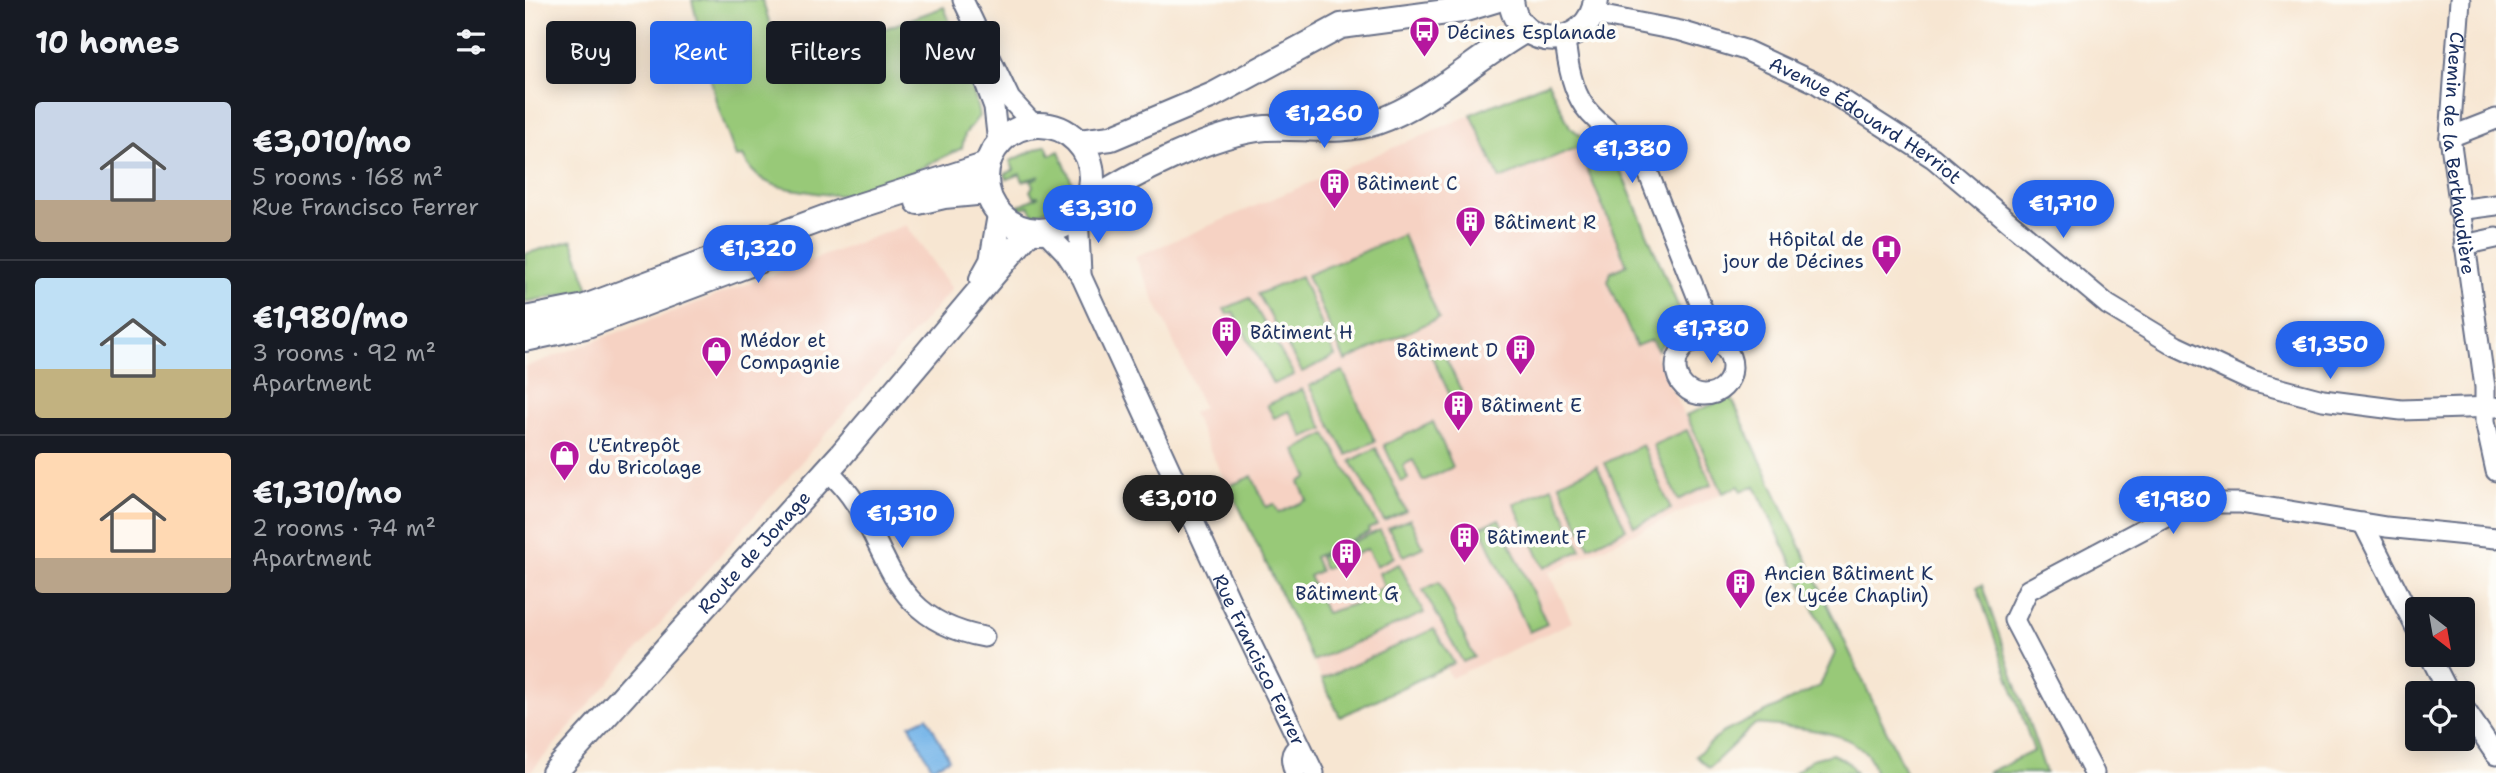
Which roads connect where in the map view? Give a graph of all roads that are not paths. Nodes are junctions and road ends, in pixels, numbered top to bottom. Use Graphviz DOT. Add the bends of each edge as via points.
graph roads {
  1 [pos="1495,0"];
  2 [pos="1511,0"];
  3 [pos="2460,0"];
  4 [pos="1594,7"];
  5 [pos="966,8"];
  6 [pos="1526,30"];
  7 [pos="1565,38"];
  8 [pos="2496,119"];
  9 [pos="1034,125"];
  10 [pos="2450,137"];
  11 [pos="1079,142"];
  12 [pos="993,154"];
  13 [pos="987,192"];
  14 [pos="2496,205"];
  15 [pos="1082,210"];
  16 [pos="2458,210"];
  17 [pos="1000,215"];
  18 [pos="1038,231"];
  19 [pos="2496,238"];
  20 [pos="2464,245"];
  21 [pos="1082,278"];
  22 [pos="974,296"];
  23 [pos="525,319"];
  24 [pos="525,339"];
  25 [pos="1714,341"];
  26 [pos="2491,408"];
  27 [pos="827,470"];
  28 [pos="2496,471"];
  29 [pos="2363,523"];
  30 [pos="2496,538"];
  31 [pos="2405,605"];
  32 [pos="984,637"];
  33 [pos="2475,724"];
  34 [pos="1300,746"];
  35 [pos="2496,755"];
  36 [pos="554,773"];
  37 [pos="1295,773"];
  38 [pos="1314,773"];
  39 [pos="2094,773"];
  1 -- 11 [label="main road" via="1462,10 1341,26 1213,95 1111,138"];
  2 -- 6 [label="main road"];
  3 -- 10 [label="street, Chemin de la Berthaudière"];
  4 -- 7 [label="main road" via="1581,29"];
  4 -- 26 [label="street, Avenue Édouard Herriot" via="1745,50 1817,83 1933,158 2108,305 2176,346 2251,381 2323,400 2401,410"];
  5 -- 9 [label="street" via="1010,99"];
  5 -- 12 [label="street" via="975,56 994,107"];
  6 -- 7 [label="main road" via="1544,39"];
  6 -- 15 [label="main road" via="1383,119 1355,126 1267,128 1229,135 1128,178"];
  7 -- 25 [label="street" via="1567,66 1584,106 1635,149 1646,167"];
  8 -- 10 [label="street"];
  9 -- 11 [label="main road" via="1058,128"];
  9 -- 12 [label="main road" via="1020,128"];
  10 -- 16 [label="street, Chemin de la Berthaudière"];
  11 -- 15 [label="main road" via="1091,165 1091,191"];
  12 -- 13 [label="main road"];
  12 -- 23 [label="main road" via="585,307"];
  13 -- 17 [label="main road"];
  13 -- 24 [label="main road" via="944,196 894,209 596,323"];
  14 -- 16 [label="street"];
  15 -- 18 [label="main road" via="1057,229"];
  15 -- 21 [label="street, Rue Francisco Ferrer"];
  16 -- 20 [label="street, Chemin de la Berthaudière"];
  17 -- 18 [label="main road" via="1014,226"];
  17 -- 22 [label="main road, Route de Jonage" via="992,261"];
  18 -- 21 [label="street, Rue Francisco Ferrer" via="1065,252"];
  18 -- 22 [label="main road, Route de Jonage"];
  19 -- 20 [label="street"];
  20 -- 26 [label="street, Chemin de la Berthaudière"];
  21 -- 34 [label="street, Rue Francisco Ferrer"];
  22 -- 27 [label="main road, Route de Jonage"];
  26 -- 28 [label="street, Chemin de la Berthaudière" via="2485,421"];
  27 -- 32 [label="street" via="847,488 900,589 928,615 957,632"];
  27 -- 36 [label="main road, Route de Jonage"];
  29 -- 30 [label="street"];
  29 -- 31 [label="street"];
  29 -- 39 [label="street" via="2240,503 2192,503 2028,590 2014,620"];
  33 -- 35 [label="street"];
  34 -- 37 [label="street" via="1290,759"];
  34 -- 38 [label="street, Rue Francisco Ferrer"];
}
